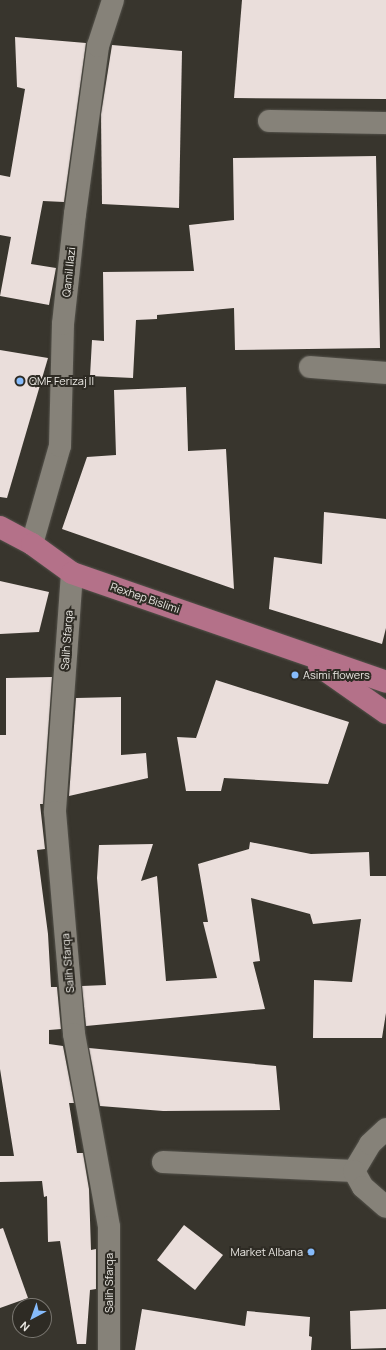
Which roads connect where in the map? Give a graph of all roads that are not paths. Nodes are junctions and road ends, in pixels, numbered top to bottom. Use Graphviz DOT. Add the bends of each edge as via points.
graph roads {
  1 [pos="113,0"];
  2 [pos="269,121"];
  3 [pos="386,123"];
  4 [pos="310,367"];
  5 [pos="386,373"];
  6 [pos="0,528"];
  7 [pos="32,544"];
  8 [pos="72,573"];
  9 [pos="298,652"];
  10 [pos="386,682"];
  11 [pos="386,713"];
  12 [pos="386,1129"];
  13 [pos="163,1162"];
  14 [pos="354,1171"];
  15 [pos="386,1207"];
  16 [pos="109,1350"];
  1 -- 7 [label="street, Qamil Ilazi" via="98,46 75,214 64,324 60,446"];
  2 -- 3 [label="street"];
  4 -- 5 [label="street"];
  6 -- 7 [label="main road, Rexhep Bislimi"];
  7 -- 8 [label="main road, Rexhep Bislimi"];
  8 -- 9 [label="main road, Rexhep Bislimi"];
  8 -- 16 [label="street, Salih Sfarqa" via="55,812 74,1034 109,1228"];
  9 -- 10 [label="main road, Rexhep Bislimi"];
  9 -- 11 [label="main road, Rexhep Bislimi"];
  12 -- 14 [label="street" via="370,1144"];
  13 -- 14 [label="street"];
  14 -- 15 [label="street" via="363,1187"];
}
